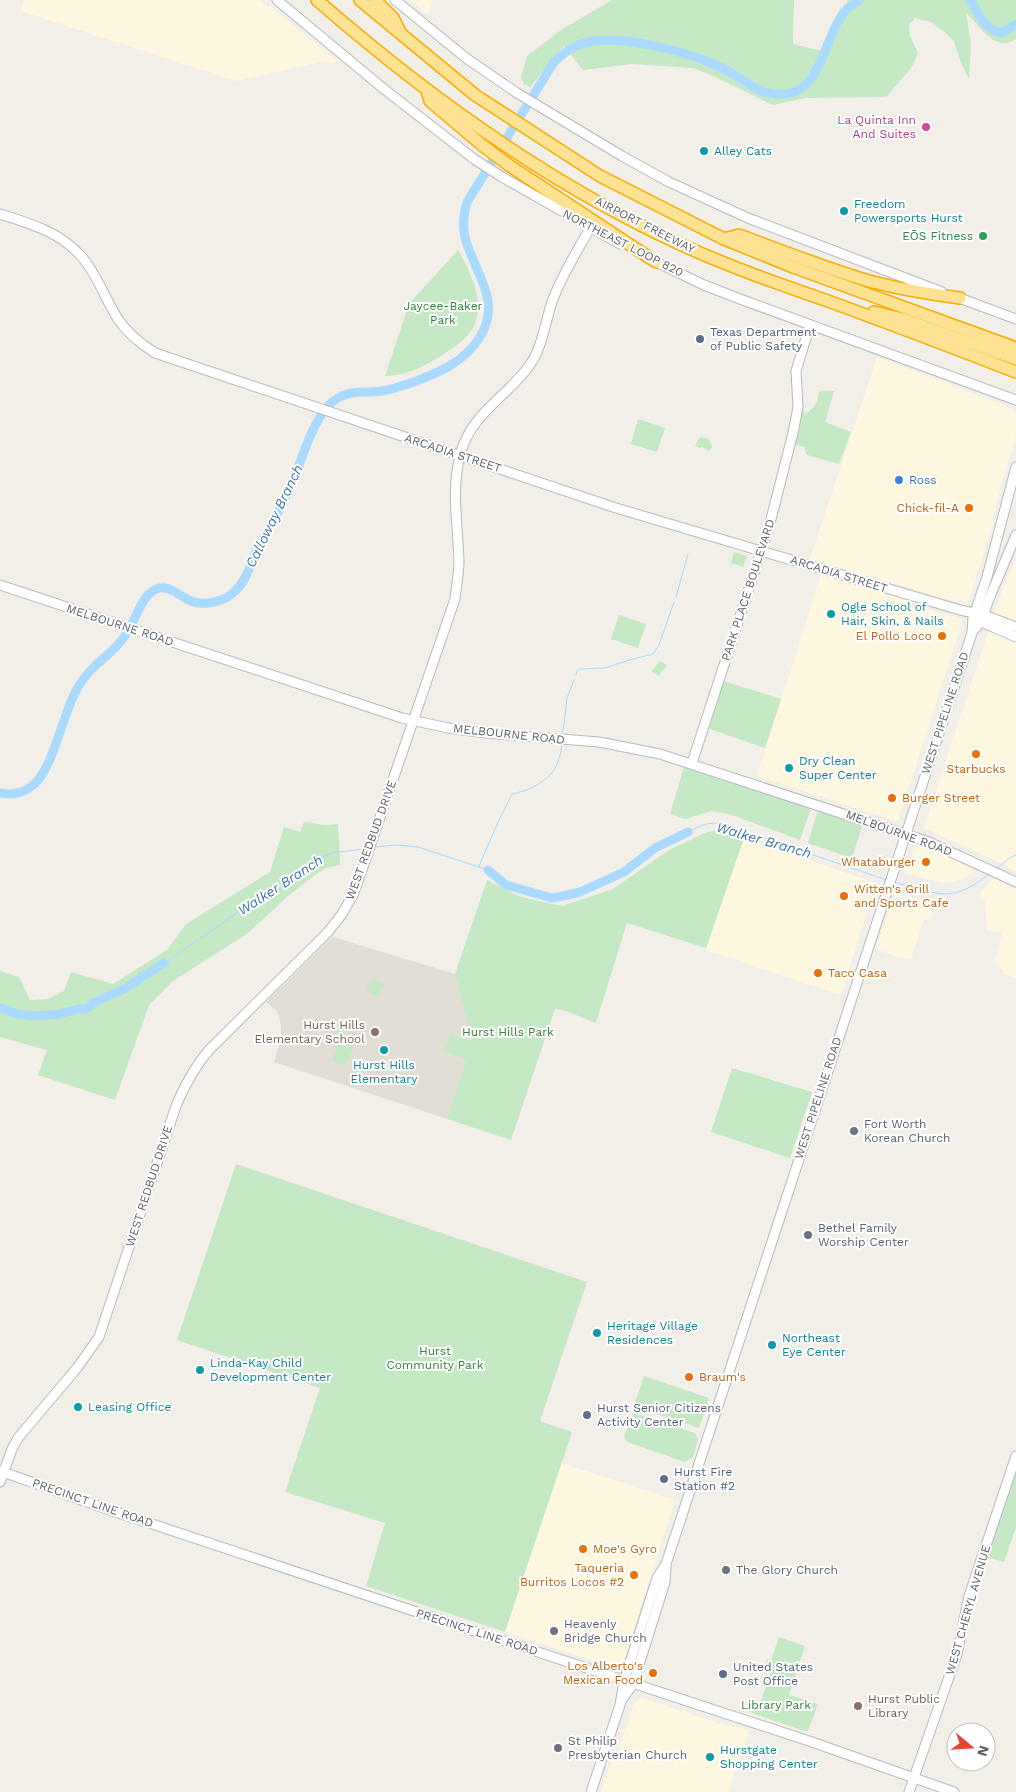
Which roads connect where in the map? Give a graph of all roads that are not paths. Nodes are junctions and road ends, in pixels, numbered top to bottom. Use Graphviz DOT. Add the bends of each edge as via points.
graph roads {
  1 [pos="277,0"];
  2 [pos="317,0"];
  3 [pos="360,0"];
  4 [pos="375,0"];
  5 [pos="395,0"];
  6 [pos="401,36"];
  7 [pos="426,89"];
  8 [pos="0,214"];
  9 [pos="590,228"];
  10 [pos="724,239"];
  11 [pos="656,262"];
  12 [pos="960,298"];
  13 [pos="828,301"];
  14 [pos="1016,319"];
  15 [pos="808,324"];
  16 [pos="1016,348"];
  17 [pos="1016,359"];
  18 [pos="1016,372"];
  19 [pos="1016,394"];
  20 [pos="1005,396"];
  21 [pos="1016,400"];
  22 [pos="1016,407"];
  23 [pos="460,456"];
  24 [pos="1016,467"];
  25 [pos="1012,497"];
  26 [pos="1016,535"];
  27 [pos="761,550"];
  28 [pos="0,585"];
  29 [pos="978,617"];
  30 [pos="1016,627"];
  31 [pos="1016,637"];
  32 [pos="412,720"];
  33 [pos="692,763"];
  34 [pos="906,834"];
  35 [pos="1016,882"];
  36 [pos="1016,1456"];
  37 [pos="2,1471"];
  38 [pos="0,1482"];
  39 [pos="628,1682"];
  40 [pos="914,1779"];
  41 [pos="591,1792"];
  42 [pos="909,1792"];
  43 [pos="954,1792"];
  1 -- 9 [label="street, NORTHEAST LOOP 820" via="474,159"];
  2 -- 7 [label="highway, AIRPORT FREEWAY"];
  3 -- 6 [label="highway, AIRPORT FREEWAY"];
  4 -- 6 [label="highway" via="393,18"];
  5 -- 12 [label="street" via="466,58 517,93 668,182 820,247"];
  6 -- 10 [label="highway, AIRPORT FREEWAY" via="531,133 600,176"];
  7 -- 11 [label="highway" via="430,101 482,145"];
  7 -- 13 [label="highway, AIRPORT FREEWAY" via="561,182 682,245 758,277"];
  8 -- 23 [label="street, ARCADIA STREET" via="42,229 70,246 88,264 119,320 137,340 155,353"];
  9 -- 11 [label="street, NORTHEAST LOOP 820"];
  9 -- 23 [label="street, WEST REDBUD DRIVE" via="560,282 530,365 474,424"];
  10 -- 12 [label="highway" via="739,235 871,281"];
  10 -- 16 [label="highway, AIRPORT FREEWAY"];
  11 -- 15 [label="street, NORTHEAST LOOP 820" via="704,285"];
  12 -- 14 [label="street"];
  13 -- 17 [label="highway" via="904,319"];
  13 -- 18 [label="highway, AIRPORT FREEWAY"];
  15 -- 20 [label="street, NORTHEAST LOOP 820"];
  15 -- 27 [label="street, PARK PLACE BOULEVARD" via="791,366 796,414 793,433"];
  19 -- 20 [label="street"];
  20 -- 21 [label="street, NORTHEAST LOOP 820"];
  20 -- 22 [label="street"];
  23 -- 27 [label="street, ARCADIA STREET" via="616,508"];
  23 -- 32 [label="street, WEST REDBUD DRIVE" via="455,486 459,562 455,599"];
  24 -- 25 [label="street, WEST PIPELINE ROAD"];
  25 -- 29 [label="street, WEST PIPELINE ROAD"];
  26 -- 29 [label="street, WEST PIPELINE ROAD"];
  27 -- 29 [label="street, ARCADIA STREET"];
  27 -- 33 [label="street, PARK PLACE BOULEVARD"];
  28 -- 32 [label="street, MELBOURNE ROAD"];
  29 -- 30 [label="street"];
  29 -- 31 [label="street"];
  29 -- 34 [label="street, WEST PIPELINE ROAD"];
  32 -- 33 [label="street, MELBOURNE ROAD" via="486,733 620,745"];
  32 -- 37 [label="street, WEST REDBUD DRIVE" via="349,904 336,923 210,1049 185,1084 99,1337 18,1438"];
  33 -- 34 [label="street, MELBOURNE ROAD"];
  34 -- 35 [label="street, MELBOURNE ROAD" via="938,845"];
  34 -- 39 [label="street, WEST PIPELINE ROAD" via="666,1564 665,1582"];
  36 -- 40 [label="street, WEST CHERYL AVENUE" via="969,1596 956,1654"];
  37 -- 38 [label="street, WEST REDBUD DRIVE"];
  37 -- 39 [label="street, PRECINCT LINE ROAD"];
  39 -- 40 [label="street, PRECINCT LINE ROAD" via="810,1741"];
  39 -- 41 [label="street, WEST PIPELINE ROAD"];
  40 -- 42 [label="street, WEST CHERYL AVENUE"];
  40 -- 43 [label="street, PRECINCT LINE ROAD"];
}
